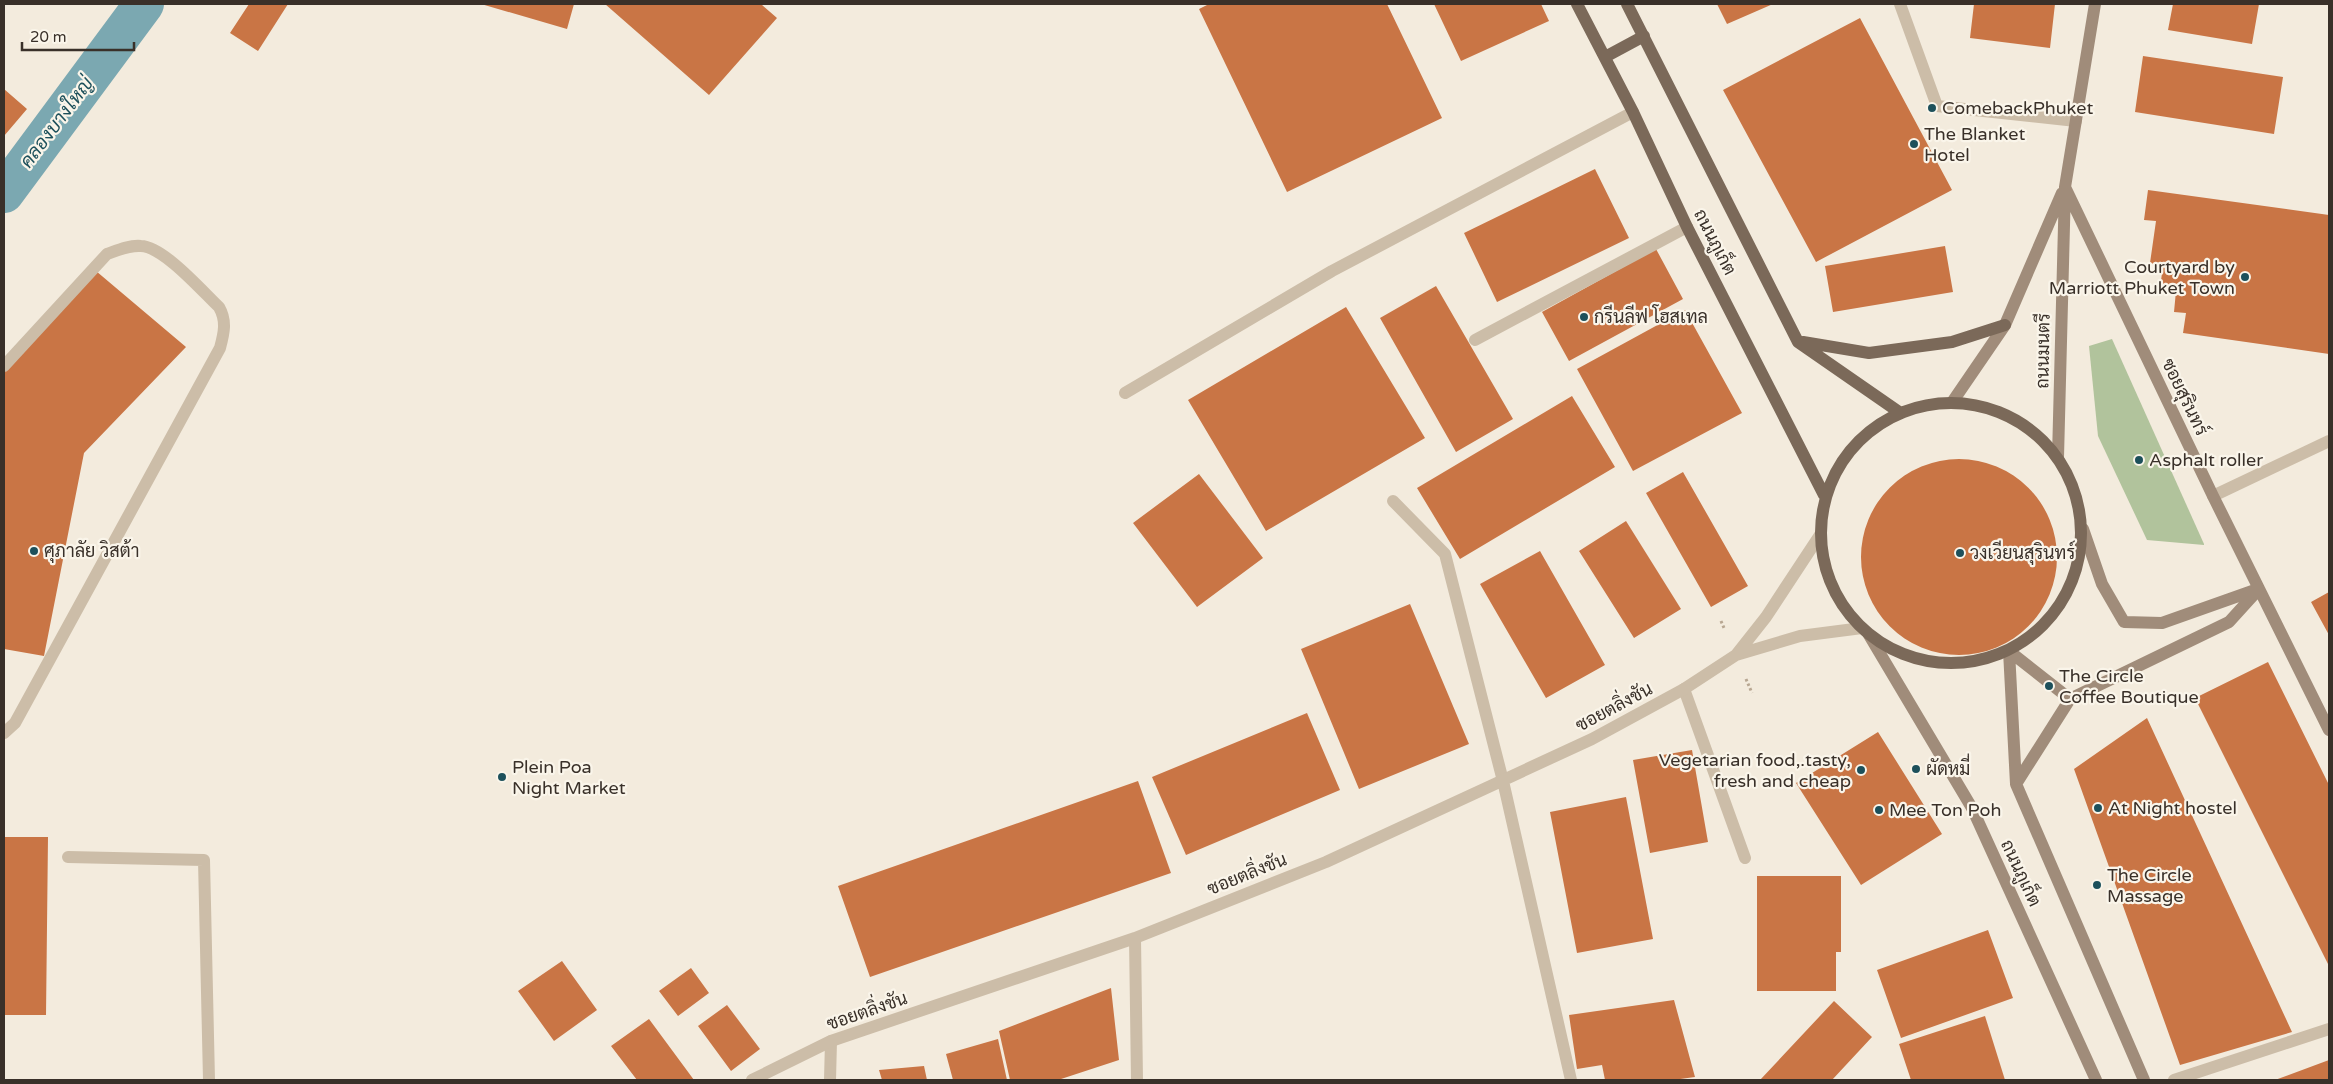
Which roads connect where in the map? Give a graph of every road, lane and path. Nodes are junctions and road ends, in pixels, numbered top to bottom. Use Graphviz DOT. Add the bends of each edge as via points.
graph roads {
  1 [pos="1577,4"];
  2 [pos="1627,4"];
  3 [pos="1900,4"];
  4 [pos="2095,4"];
  5 [pos="1644,36"];
  6 [pos="1605,57"];
  7 [pos="1633,112"];
  8 [pos="2076,121"];
  9 [pos="2065,186"];
  10 [pos="1687,227"];
  11 [pos="2005,325"];
  12 [pos="1475,340"];
  13 [pos="1798,342"];
  14 [pos="4,366"];
  15 [pos="1125,393"];
  16 [pos="1953,401"];
  17 [pos="1900,412"];
  18 [pos="2329,441"];
  19 [pos="2058,457"];
  20 [pos="1824,495"];
  21 [pos="2213,496"];
  22 [pos="1393,501"];
  23 [pos="2083,529"];
  24 [pos="1820,534"];
  25 [pos="2259,589"];
  26 [pos="1866,632"];
  27 [pos="2009,651"];
  28 [pos="1736,655"];
  29 [pos="1684,689"];
  30 [pos="2070,699"];
  31 [pos="2329,730"];
  32 [pos="4,733"];
  33 [pos="1504,781"];
  34 [pos="2016,784"];
  35 [pos="68,857"];
  36 [pos="1745,858"];
  37 [pos="1135,938"];
  38 [pos="2329,1029"];
  39 [pos="831,1041"];
  40 [pos="209,1080"];
  41 [pos="752,1080"];
  42 [pos="830,1080"];
  43 [pos="1136,1080"];
  44 [pos="1571,1080"];
  45 [pos="2096,1080"];
  46 [pos="2144,1080"];
  47 [pos="2174,1080"];
  1 -- 6 [label="main road, ถนนภูเก็ต"];
  2 -- 5 [label="main road, ถนนภูเก็ต"];
  3 -- 8 [label="street" via="1937,106"];
  4 -- 8 [label="street, ถนนมนตรี"];
  5 -- 6 [label="main road"];
  5 -- 13 [label="main road, ถนนภูเก็ต"];
  6 -- 7 [label="main road, ถนนภูเก็ต"];
  7 -- 10 [label="main road, ถนนภูเก็ต"];
  7 -- 15 [label="street" via="1332,271"];
  8 -- 9 [label="street, ถนนมนตรี"];
  9 -- 11 [label="street, ถนนมนตรี"];
  9 -- 19 [label="street, ถนนมนตรี"];
  9 -- 21 [label="street, ซอยสุรินทร์"];
  10 -- 12 [label="street"];
  10 -- 20 [label="main road, ถนนภูเก็ต"];
  11 -- 13 [label="main road" via="1952,342 1869,353"];
  11 -- 16 [label="street, ถนนมนตรี"];
  13 -- 17 [label="main road, ถนนภูเก็ต"];
  14 -- 32 [label="street" via="107,254 127,247 142,246 169,259 219,307 224,317 220,348 15,722"];
  16 -- 17 [label="main road"];
  16 -- 19 [label="main road" via="1999,411 2038,434"];
  17 -- 20 [label="main road" via="1854,444"];
  18 -- 21 [label="street"];
  19 -- 23 [label="main road" via="2067,469"];
  20 -- 24 [label="main road"];
  21 -- 25 [label="street, ซอยสุรินทร์"];
  22 -- 33 [label="street" via="1445,554"];
  23 -- 25 [label="street" via="2102,584 2124,622 2162,623"];
  23 -- 27 [label="main road" via="2077,572 2051,619"];
  24 -- 26 [label="main road" via="1819,542 1836,597"];
  24 -- 28 [label="street, ซอยตลิ่งชัน" via="1766,617"];
  25 -- 30 [label="street" via="2229,622"];
  25 -- 31 [label="street, ซอยสุรินทร์"];
  26 -- 27 [label="main road" via="1921,660 1960,663"];
  26 -- 28 [label="street, ซอยตลิ่งชัน" via="1800,636"];
  26 -- 45 [label="street, ถนนภูเก็ต" via="1972,808"];
  27 -- 30 [label="street"];
  27 -- 34 [label="street, ถนนภูเก็ต"];
  28 -- 29 [label="street, ซอยตลิ่งชัน"];
  29 -- 33 [label="street, ซอยตลิ่งชัน" via="1592,739"];
  29 -- 36 [label="street"];
  30 -- 34 [label="street"];
  33 -- 37 [label="street, ซอยตลิ่งชัน" via="1326,862"];
  33 -- 44 [label="street"];
  34 -- 46 [label="street, ถนนภูเก็ต"];
  35 -- 40 [label="street" via="204,860"];
  37 -- 39 [label="street, ซอยตลิ่งชัน"];
  37 -- 43 [label="street"];
  38 -- 47 [label="street"];
  39 -- 41 [label="street, ซอยตลิ่งชัน"];
  39 -- 42 [label="street"];
}
